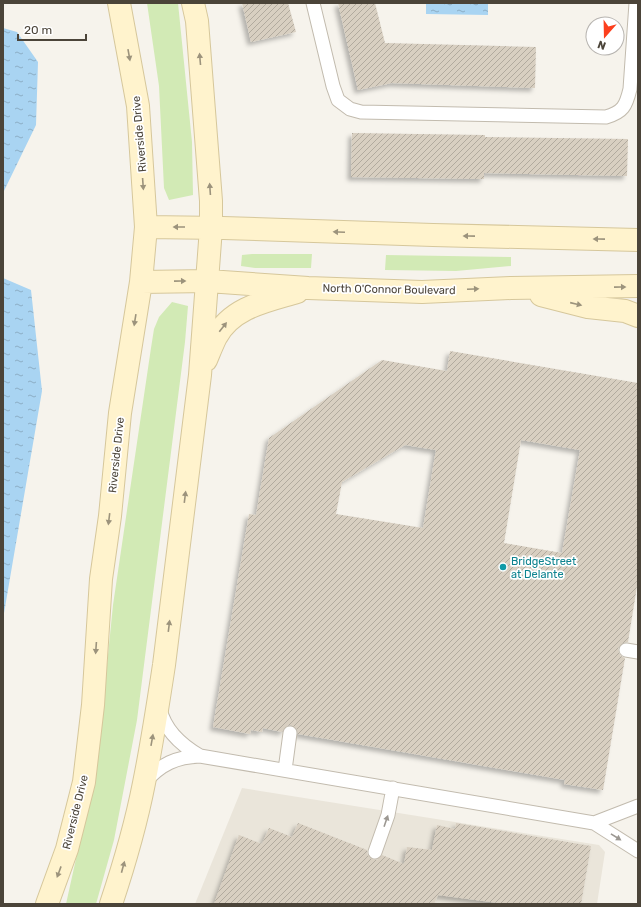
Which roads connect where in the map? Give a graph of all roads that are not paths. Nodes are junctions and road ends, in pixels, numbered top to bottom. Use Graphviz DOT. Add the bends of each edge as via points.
graph roads {
  1 [pos="119,3"];
  2 [pos="193,3"];
  3 [pos="313,3"];
  4 [pos="636,3"];
  5 [pos="146,227"];
  6 [pos="211,228"];
  7 [pos="638,240"];
  8 [pos="208,281"];
  9 [pos="141,282"];
  10 [pos="638,286"];
  11 [pos="308,288"];
  12 [pos="511,288"];
  13 [pos="638,316"];
  14 [pos="200,374"];
  15 [pos="158,702"];
  16 [pos="290,733"];
  17 [pos="200,756"];
  18 [pos="285,770"];
  19 [pos="144,783"];
  20 [pos="393,788"];
  21 [pos="638,806"];
  22 [pos="594,823"];
  23 [pos="638,851"];
  24 [pos="375,852"];
  25 [pos="47,904"];
  26 [pos="111,904"];
  1 -- 5 [label="main road, Riverside Drive, one-way" via="138,106"];
  6 -- 2 [label="main road, one-way" via="211,193 197,21"];
  3 -- 4 [label="lane" via="333,86 338,100 350,109 361,112 606,117 617,114 627,101"];
  6 -- 5 [label="main road, one-way"];
  5 -- 9 [label="main road, Riverside Drive"];
  7 -- 6 [label="main road, one-way"];
  6 -- 8 [label="main road"];
  9 -- 8 [label="main road, North O'Connor Boulevard, one-way"];
  8 -- 11 [label="main road, North O'Connor Boulevard"];
  8 -- 14 [label="main road"];
  9 -- 25 [label="main road, Riverside Drive, one-way" via="120,413 101,579 84,782 67,849"];
  12 -- 10 [label="main road, North O'Connor Boulevard, one-way"];
  11 -- 12 [label="main road, North O'Connor Boulevard, one-way" via="422,292"];
  14 -- 11 [label="main road, one-way" via="216,337 232,317 254,305"];
  12 -- 13 [label="main road, one-way" via="588,306 625,311"];
  15 -- 14 [label="main road, one-way"];
  15 -- 17 [label="lane" via="168,729 177,741"];
  19 -- 15 [label="main road, one-way"];
  16 -- 18 [label="lane"];
  17 -- 18 [label="lane"];
  17 -- 19 [label="lane" via="188,756 166,764"];
  18 -- 20 [label="lane"];
  26 -- 19 [label="main road, one-way"];
  20 -- 22 [label="lane"];
  24 -- 20 [label="lane, one-way" via="388,815"];
  21 -- 22 [label="lane"];
  22 -- 23 [label="lane, one-way"];
}
